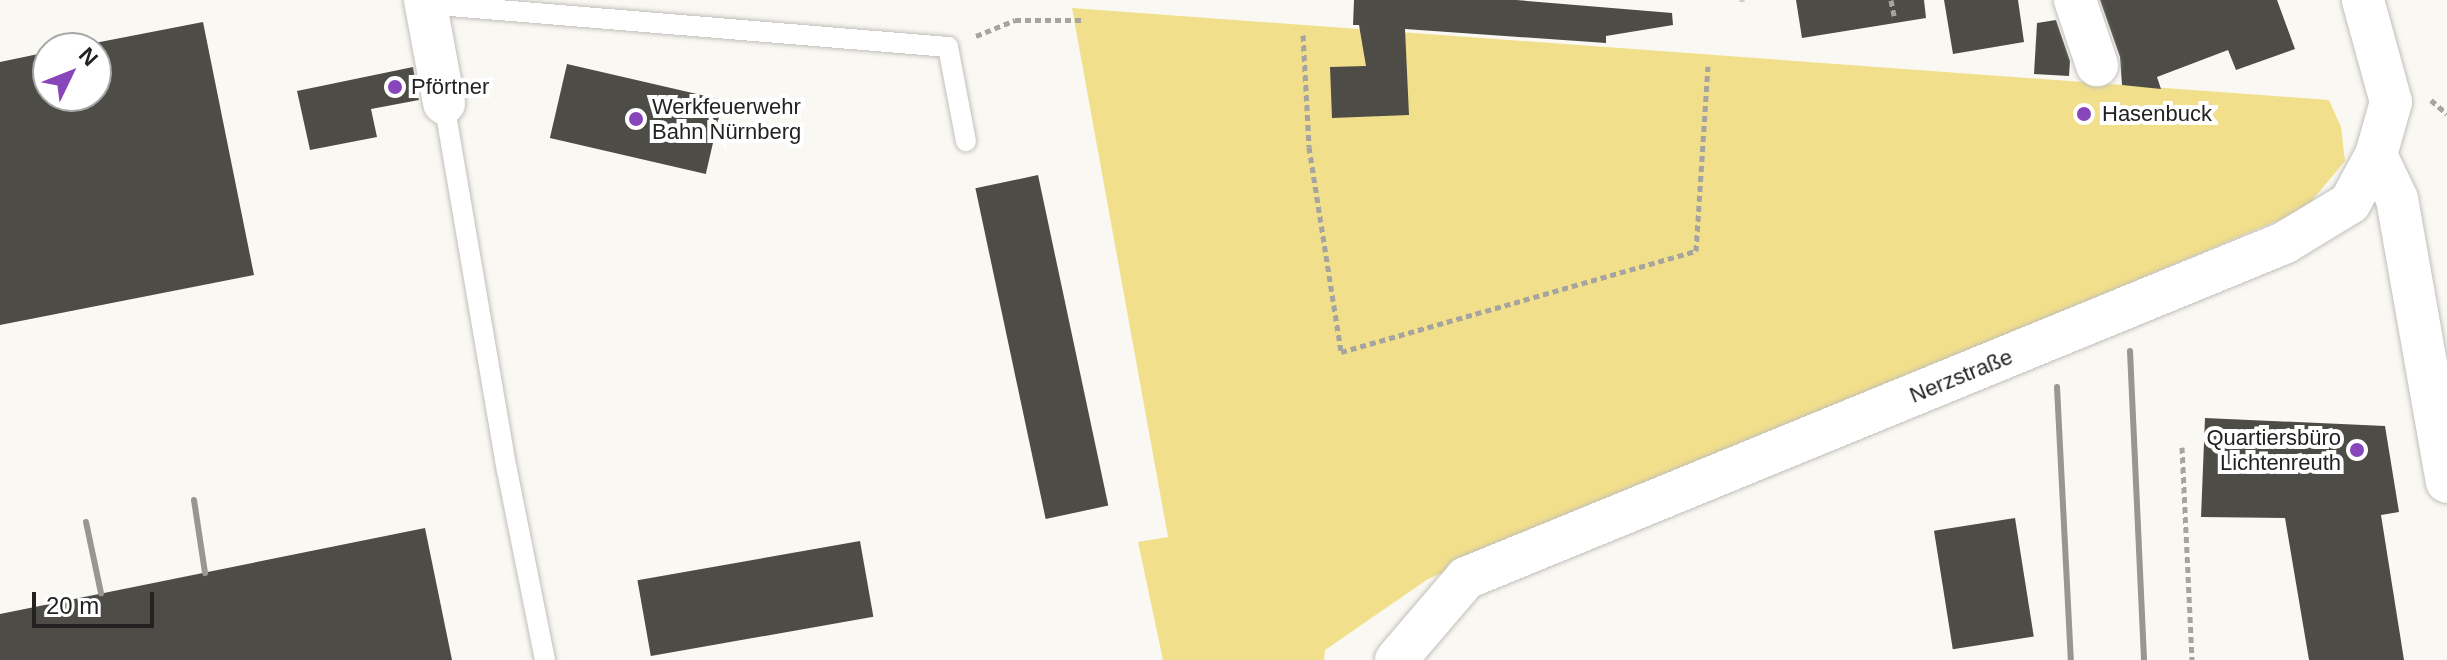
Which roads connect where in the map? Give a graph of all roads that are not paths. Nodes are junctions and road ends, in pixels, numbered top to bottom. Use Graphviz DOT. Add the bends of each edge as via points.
graph roads {
  1 [pos="2075,0"];
  2 [pos="2363,0"];
  3 [pos="425,2"];
  4 [pos="2097,65"];
  5 [pos="444,103"];
  6 [pos="966,141"];
  7 [pos="2376,155"];
  8 [pos="2447,482"];
  9 [pos="545,660"];
  10 [pos="1396,660"];
  1 -- 4 [label="street"];
  2 -- 7 [label="street, Nerzstraße" via="2391,102"];
  3 -- 5 [label="street"];
  3 -- 6 [label="lane" via="948,47"];
  5 -- 9 [label="lane"];
  7 -- 8 [label="street" via="2397,199"];
  7 -- 10 [label="street, Nerzstraße" via="2350,203 2284,243 1466,578"];
}
